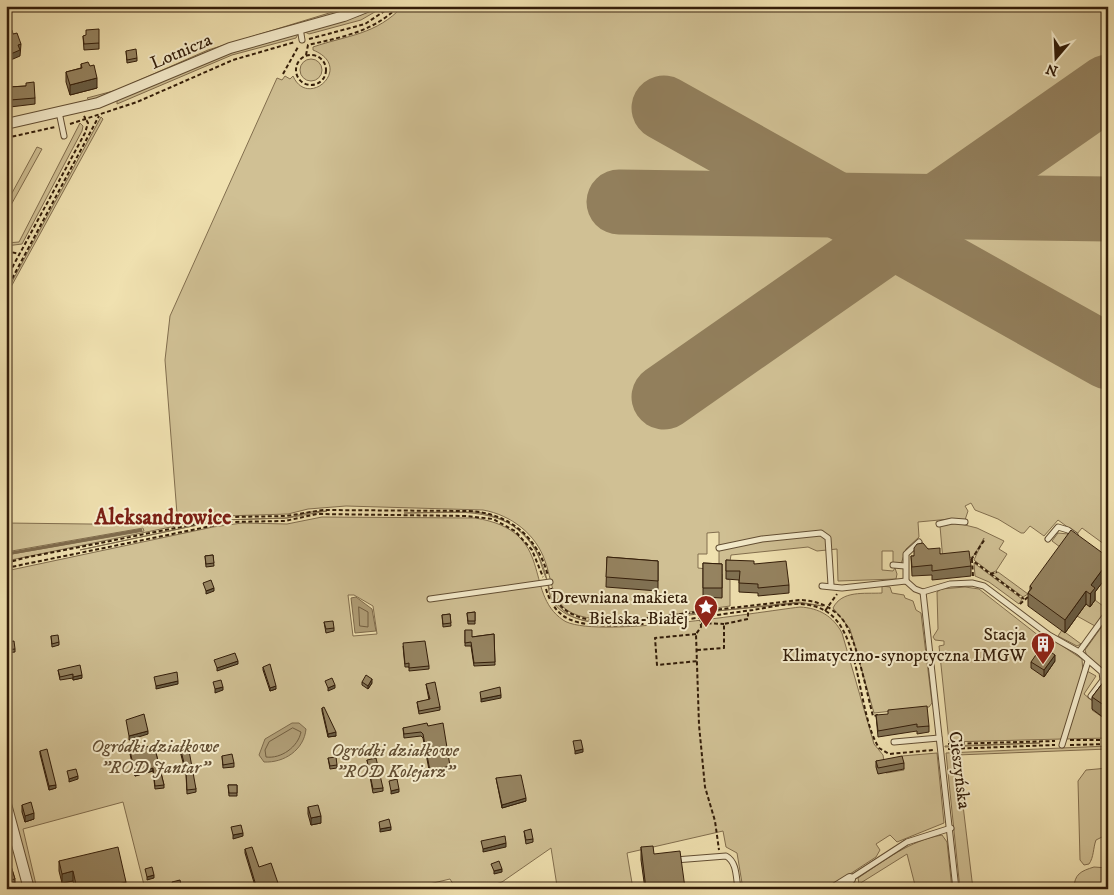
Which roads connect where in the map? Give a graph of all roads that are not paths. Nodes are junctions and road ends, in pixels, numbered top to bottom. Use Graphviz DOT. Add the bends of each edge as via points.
graph roads {
  1 [pos="369,6"];
  2 [pos="300,28"];
  3 [pos="302,40"];
  4 [pos="59,112"];
  5 [pos="6,124"];
  6 [pos="64,136"];
  7 [pos="965,522"];
  8 [pos="939,524"];
  9 [pos="1048,539"];
  10 [pos="919,542"];
  11 [pos="1084,542"];
  12 [pos="719,548"];
  13 [pos="893,566"];
  14 [pos="905,566"];
  15 [pos="547,582"];
  16 [pos="906,582"];
  17 [pos="831,585"];
  18 [pos="822,586"];
  19 [pos="924,592"];
  20 [pos="430,599"];
  21 [pos="1108,612"];
  22 [pos="1079,652"];
  23 [pos="1088,661"];
  24 [pos="1091,696"];
  25 [pos="940,738"];
  26 [pos="894,742"];
  27 [pos="1062,743"];
  28 [pos="6,804"];
  29 [pos="951,828"];
  30 [pos="11,833"];
  31 [pos="670,860"];
  32 [pos="850,879"];
  33 [pos="839,888"];
  34 [pos="30,889"];
  35 [pos="738,889"];
  36 [pos="956,889"];
  1 -- 2 [label="street, Lotnicza"];
  2 -- 3 [label="lane"];
  2 -- 4 [label="street, Lotnicza" via="230,48 98,103"];
  4 -- 5 [label="street, Lotnicza"];
  4 -- 6 [label="lane"];
  7 -- 8 [label="lane"];
  9 -- 11 [label="lane" via="1055,529 1062,527"];
  10 -- 14 [label="lane" via="906,554"];
  12 -- 17 [label="lane" via="762,539 821,533 828,538"];
  13 -- 14 [label="lane"];
  14 -- 16 [label="lane"];
  15 -- 20 [label="lane"];
  16 -- 17 [label="lane" via="842,588"];
  16 -- 19 [label="lane"];
  17 -- 18 [label="lane"];
  19 -- 22 [label="lane" via="941,585 978,584 1049,635"];
  19 -- 25 [label="lane, Cieszyńska"];
  21 -- 22 [label="lane"];
  22 -- 23 [label="lane"];
  23 -- 24 [label="lane" via="1104,676"];
  23 -- 27 [label="lane"];
  25 -- 26 [label="lane"];
  25 -- 29 [label="lane, Cieszyńska"];
  28 -- 30 [label="street"];
  29 -- 32 [label="lane, Cieszyńska" via="907,842"];
  29 -- 36 [label="lane"];
  30 -- 34 [label="street"];
  31 -- 35 [label="lane" via="720,855 732,859"];
  32 -- 33 [label="street, Cieszyńska"];
}
